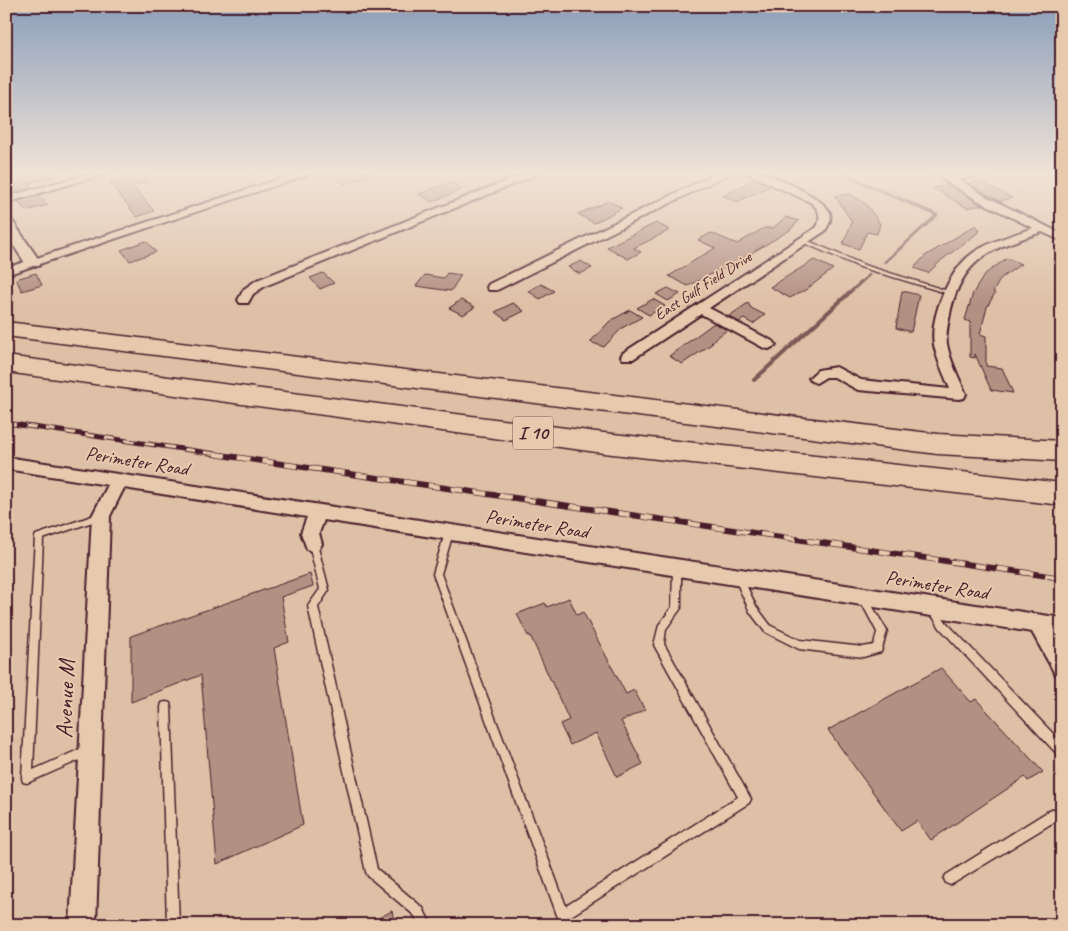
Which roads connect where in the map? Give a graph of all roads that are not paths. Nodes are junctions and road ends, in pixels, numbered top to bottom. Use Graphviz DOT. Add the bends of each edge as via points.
graph roads {
  1 [pos="177,215"];
  2 [pos="430,215"];
  3 [pos="639,215"];
  4 [pos="826,215"];
  5 [pos="1016,215"];
  6 [pos="6,222"];
  7 [pos="1041,229"];
  8 [pos="1062,238"];
  9 [pos="804,241"];
  10 [pos="32,263"];
  11 [pos="6,272"];
  12 [pos="493,287"];
  13 [pos="948,292"];
  14 [pos="244,300"];
  15 [pos="699,308"];
  16 [pos="6,329"];
  17 [pos="769,345"];
  18 [pos="628,356"];
  19 [pos="6,364"];
  20 [pos="816,378"];
  21 [pos="1062,451"];
  22 [pos="6,463"];
  23 [pos="119,481"];
  24 [pos="1056,495"];
  25 [pos="318,512"];
  26 [pos="100,516"];
  27 [pos="449,533"];
  28 [pos="312,544"];
  29 [pos="677,568"];
  30 [pos="738,577"];
  31 [pos="863,597"];
  32 [pos="932,607"];
  33 [pos="1038,624"];
  34 [pos="1062,627"];
  35 [pos="1062,667"];
  36 [pos="166,707"];
  37 [pos="90,750"];
  38 [pos="1062,751"];
  39 [pos="1062,811"];
  40 [pos="950,879"];
  41 [pos="83,925"];
  42 [pos="173,925"];
  43 [pos="426,925"];
  1 -- 10 [label="street"];
  2 -- 14 [label="street" via="262,283 248,292"];
  3 -- 12 [label="street"];
  4 -- 9 [label="street, East Gulf Field Drive" via="824,224"];
  5 -- 7 [label="street"];
  6 -- 10 [label="street"];
  7 -- 8 [label="street"];
  7 -- 13 [label="street" via="982,252 969,261"];
  9 -- 13 [label="lane" via="862,266"];
  9 -- 15 [label="street, East Gulf Field Drive"];
  10 -- 11 [label="street"];
  13 -- 20 [label="street" via="940,345 959,394 858,386 836,372 823,373"];
  15 -- 17 [label="street"];
  15 -- 18 [label="street, East Gulf Field Drive"];
  16 -- 21 [label="highway, I 10" via="938,444"];
  19 -- 24 [label="highway, I 10" via="604,443"];
  22 -- 23 [label="street, Perimeter Road"];
  23 -- 25 [label="street, Perimeter Road"];
  23 -- 26 [label="street, Avenue M"];
  25 -- 27 [label="street, Perimeter Road"];
  25 -- 28 [label="street" via="310,533"];
  26 -- 37 [label="street, Avenue M"];
  26 -- 37 [label="lane" via="39,537 27,778"];
  27 -- 29 [label="street, Perimeter Road"];
  27 -- 29 [label="lane" via="437,574 563,914 745,800 659,645 662,628 676,608"];
  28 -- 43 [label="lane" via="325,590 313,606 372,872 419,912"];
  29 -- 30 [label="street, Perimeter Road"];
  30 -- 31 [label="street, Perimeter Road"];
  30 -- 31 [label="lane" via="753,609 768,629 799,644 863,652 878,649 882,631"];
  31 -- 32 [label="street, Perimeter Road"];
  32 -- 33 [label="street, Perimeter Road"];
  32 -- 38 [label="lane" via="944,625"];
  33 -- 34 [label="street, Perimeter Road"];
  33 -- 35 [label="street"];
  36 -- 42 [label="lane"];
  37 -- 41 [label="street, Avenue M"];
  39 -- 40 [label="lane"];
}
